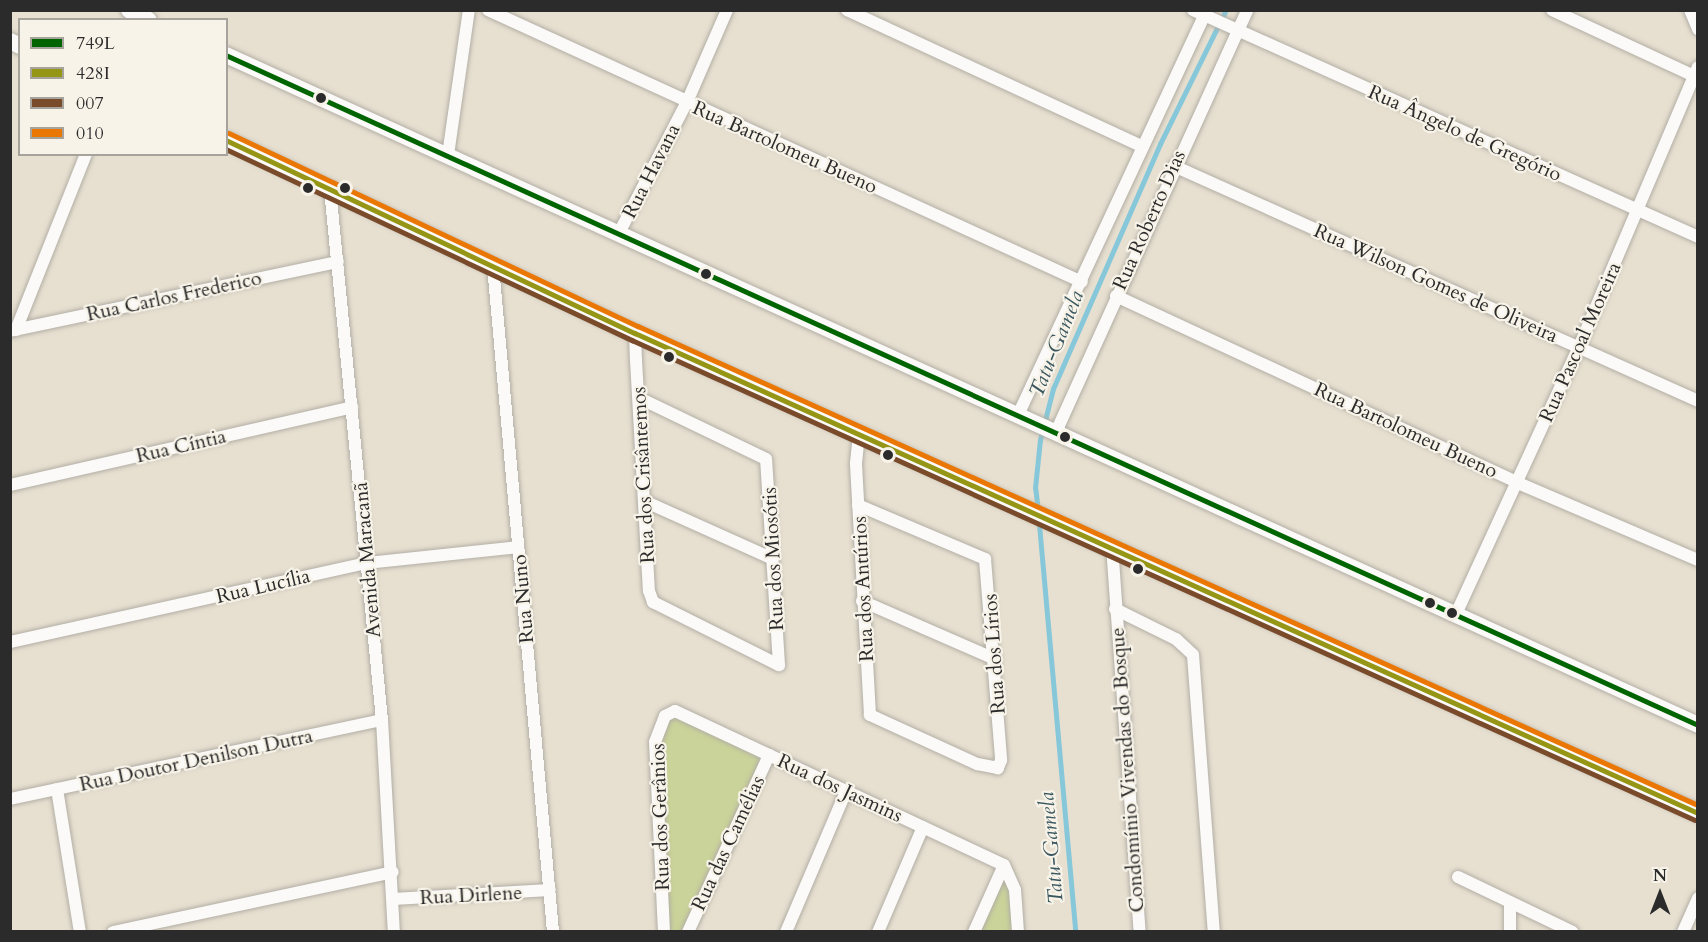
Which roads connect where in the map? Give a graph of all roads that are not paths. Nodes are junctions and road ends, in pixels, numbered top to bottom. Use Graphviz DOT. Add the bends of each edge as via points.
graph roads {
  1 [pos="129,10"];
  2 [pos="469,10"];
  3 [pos="488,10"];
  4 [pos="727,10"];
  5 [pos="847,10"];
  6 [pos="1247,10"];
  7 [pos="1552,10"];
  8 [pos="1690,10"];
  9 [pos="1203,14"];
  10 [pos="145,18"];
  11 [pos="1698,29"];
  12 [pos="1234,31"];
  13 [pos="228,56"];
  14 [pos="1696,72"];
  15 [pos="687,102"];
  16 [pos="228,141"];
  17 [pos="1143,147"];
  18 [pos="448,155"];
  19 [pos="85,156"];
  20 [pos="1174,166"];
  21 [pos="330,189"];
  22 [pos="1638,210"];
  23 [pos="620,233"];
  24 [pos="1698,237"];
  25 [pos="338,262"];
  26 [pos="494,266"];
  27 [pos="1082,282"];
  28 [pos="1116,296"];
  29 [pos="13,331"];
  30 [pos="635,333"];
  31 [pos="1579,347"];
  32 [pos="639,398"];
  33 [pos="1698,401"];
  34 [pos="352,407"];
  35 [pos="1021,416"];
  36 [pos="1053,431"];
  37 [pos="859,434"];
  38 [pos="1518,483"];
  39 [pos="10,485"];
  40 [pos="644,501"];
  41 [pos="858,505"];
  42 [pos="1112,546"];
  43 [pos="518,547"];
  44 [pos="772,559"];
  45 [pos="1698,560"];
  46 [pos="367,563"];
  47 [pos="862,601"];
  48 [pos="1115,609"];
  49 [pos="1456,614"];
  50 [pos="10,642"];
  51 [pos="995,659"];
  52 [pos="779,665"];
  53 [pos="675,711"];
  54 [pos="382,720"];
  55 [pos="1698,725"];
  56 [pos="1001,750"];
  57 [pos="769,755"];
  58 [pos="57,789"];
  59 [pos="846,791"];
  60 [pos="10,800"];
  61 [pos="1698,813"];
  62 [pos="923,827"];
  63 [pos="1004,865"];
  64 [pos="393,872"];
  65 [pos="1458,877"];
  66 [pos="549,890"];
  67 [pos="1698,898"];
  68 [pos="393,899"];
  69 [pos="1510,903"];
  70 [pos="80,932"];
  71 [pos="113,932"];
  72 [pos="394,932"];
  73 [pos="553,932"];
  74 [pos="664,932"];
  75 [pos="688,932"];
  76 [pos="786,932"];
  77 [pos="878,932"];
  78 [pos="974,932"];
  79 [pos="1018,932"];
  80 [pos="1140,932"];
  81 [pos="1214,932"];
  82 [pos="1510,932"];
  83 [pos="1573,932"];
  84 [pos="1683,932"];
  1 -- 10 [label="main road"];
  2 -- 18 [label="street"];
  3 -- 15 [label="street, Rua Bartolomeu Bueno"];
  4 -- 15 [label="street, Rua Havana"];
  5 -- 17 [label="street"];
  6 -- 12 [label="street, Rua Roberto Dias"];
  7 -- 14 [label="street"];
  8 -- 11 [label="street"];
  9 -- 12 [label="street, Rua Ângelo de Gregório"];
  9 -- 17 [label="street, Rua Roberto Dias"];
  12 -- 20 [label="street, Rua Roberto Dias"];
  12 -- 22 [label="street, Rua Ângelo de Gregório"];
  13 -- 18 [label="main road"];
  14 -- 22 [label="street, Rua Pascoal Moreira"];
  15 -- 23 [label="street, Rua Havana"];
  15 -- 27 [label="street, Rua Bartolomeu Bueno"];
  16 -- 21 [label="main road"];
  17 -- 27 [label="street, Rua Roberto Dias"];
  18 -- 23 [label="main road"];
  19 -- 29 [label="street"];
  20 -- 28 [label="street, Rua Roberto Dias"];
  20 -- 31 [label="street, Rua Wilson Gomes de Oliveira"];
  21 -- 25 [label="street, Avenida Maracanã"];
  21 -- 26 [label="main road"];
  22 -- 24 [label="street, Rua Ângelo de Gregório"];
  22 -- 31 [label="street, Rua Pascoal Moreira"];
  23 -- 35 [label="main road"];
  25 -- 29 [label="street, Rua Carlos Frederico"];
  25 -- 34 [label="street, Avenida Maracanã"];
  26 -- 30 [label="main road"];
  26 -- 43 [label="street, Rua Nuno"];
  27 -- 35 [label="street, Rua Roberto Dias"];
  28 -- 36 [label="street, Rua Roberto Dias"];
  28 -- 38 [label="street, Rua Bartolomeu Bueno"];
  30 -- 32 [label="street, Rua dos Crisântemos"];
  30 -- 37 [label="main road"];
  31 -- 33 [label="street, Rua Wilson Gomes de Oliveira"];
  31 -- 38 [label="street, Rua Pascoal Moreira"];
  32 -- 40 [label="street, Rua dos Crisântemos"];
  32 -- 44 [label="street, Rua dos Miosótis" via="762,454 769,475"];
  34 -- 39 [label="street, Rua Cíntia"];
  34 -- 46 [label="street, Avenida Maracanã"];
  35 -- 36 [label="main road"];
  36 -- 49 [label="main road"];
  37 -- 41 [label="street, Rua dos Antúrios" via="855,463"];
  37 -- 42 [label="main road"];
  38 -- 45 [label="street, Rua Bartolomeu Bueno"];
  38 -- 49 [label="street, Rua Pascoal Moreira"];
  40 -- 44 [label="street"];
  40 -- 52 [label="street, Rua dos Crisântemos" via="649,591 662,609"];
  41 -- 47 [label="street, Rua dos Antúrios"];
  41 -- 51 [label="street, Rua dos Lírios" via="985,559"];
  42 -- 48 [label="street, Condomínio Vivendas do Bosque"];
  42 -- 61 [label="main road"];
  43 -- 46 [label="street, Rua Lucília"];
  43 -- 66 [label="street, Rua Nuno"];
  44 -- 52 [label="street, Rua dos Miosótis"];
  46 -- 50 [label="street, Rua Lucília"];
  46 -- 54 [label="street, Avenida Maracanã"];
  47 -- 51 [label="street"];
  47 -- 56 [label="street, Rua dos Antúrios" via="870,715 989,769 998,768"];
  48 -- 80 [label="street, Condomínio Vivendas do Bosque"];
  48 -- 81 [label="street, Condomínio Vivendas do Bosque" via="1176,639 1193,655"];
  49 -- 55 [label="main road"];
  51 -- 56 [label="street, Rua dos Lírios"];
  53 -- 57 [label="street, Rua dos Jasmins"];
  53 -- 74 [label="street, Rua dos Gerânios" via="665,716 655,742"];
  54 -- 58 [label="street, Rua Doutor Denilson Dutra"];
  54 -- 64 [label="street, Avenida Maracanã"];
  57 -- 59 [label="street, Rua dos Jasmins"];
  57 -- 75 [label="street, Rua das Camélias"];
  58 -- 60 [label="street, Rua Doutor Denilson Dutra"];
  58 -- 70 [label="street"];
  59 -- 62 [label="street, Rua dos Jasmins"];
  59 -- 76 [label="street"];
  62 -- 63 [label="street, Rua dos Jasmins"];
  62 -- 77 [label="street"];
  63 -- 78 [label="street"];
  63 -- 79 [label="street" via="1015,890"];
  64 -- 68 [label="street, Avenida Maracanã"];
  64 -- 71 [label="street"];
  65 -- 69 [label="street"];
  66 -- 68 [label="street, Rua Dirlene"];
  66 -- 73 [label="street, Rua Nuno"];
  67 -- 84 [label="street"];
  68 -- 72 [label="street, Avenida Maracanã"];
  69 -- 82 [label="street"];
  69 -- 83 [label="street"];
}
